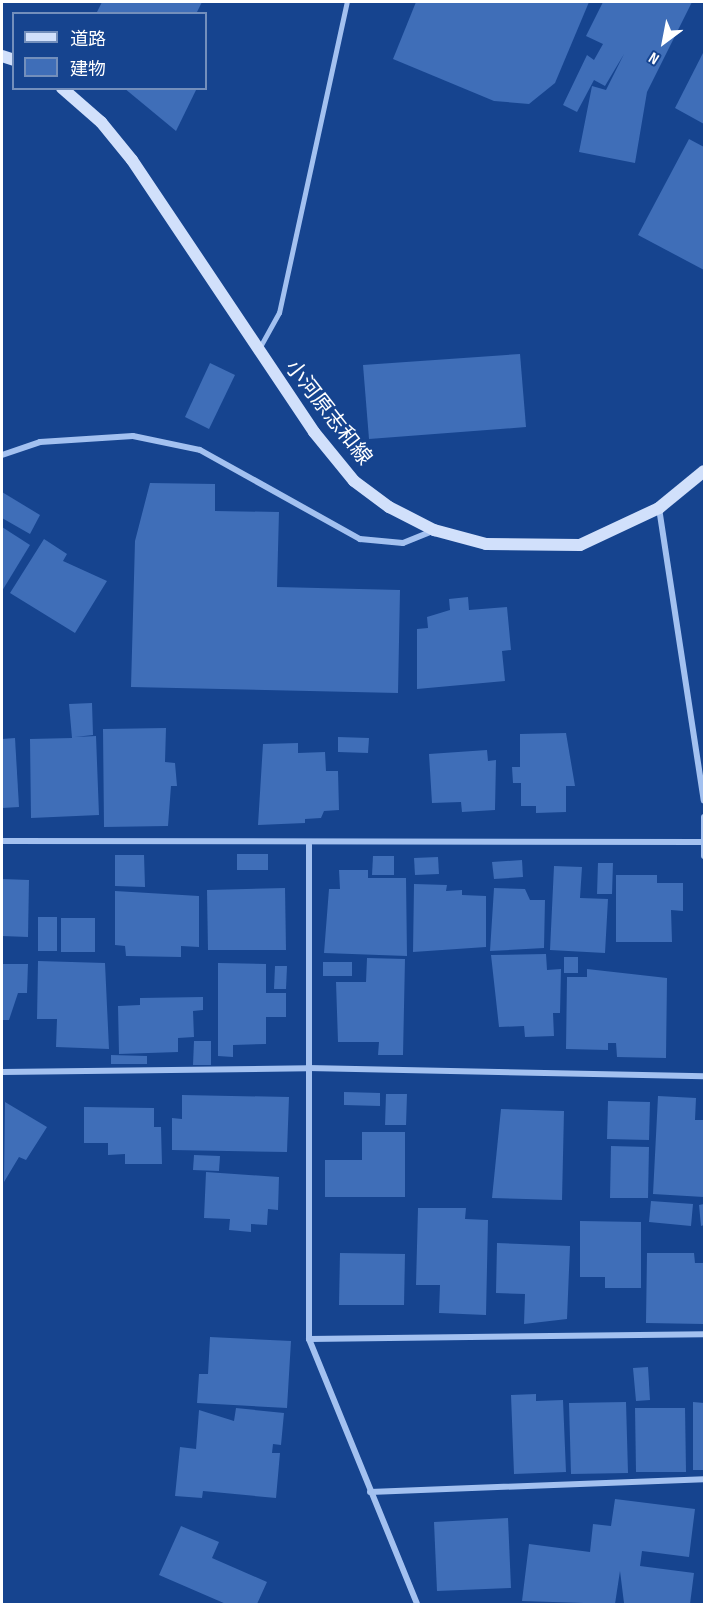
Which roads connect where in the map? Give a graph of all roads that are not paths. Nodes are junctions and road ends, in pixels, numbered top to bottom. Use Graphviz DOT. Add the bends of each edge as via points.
graph roads {
  1 [pos="347,2"];
  2 [pos="64,90"];
  3 [pos="257,352"];
  4 [pos="2,455"];
  5 [pos="705,471"];
  6 [pos="659,508"];
  7 [pos="434,530"];
  8 [pos="705,801"];
  9 [pos="705,817"];
  10 [pos="2,840"];
  11 [pos="703,842"];
  12 [pos="309,845"];
  13 [pos="705,856"];
  14 [pos="308,1068"];
  15 [pos="2,1072"];
  16 [pos="705,1076"];
  17 [pos="705,1334"];
  18 [pos="309,1339"];
  19 [pos="705,1479"];
  20 [pos="370,1492"];
  21 [pos="417,1605"];
  1 -- 3 [label="lane" via="279,313"];
  2 -- 3 [label="main road, 小河原志和線" via="101,122 132,160"];
  3 -- 7 [label="main road, 小河原志和線" via="354,481"];
  4 -- 7 [label="street" via="40,442 133,436 200,450 360,539 403,543"];
  5 -- 6 [label="main road, 小河原志和線"];
  6 -- 7 [label="main road, 小河原志和線" via="579,545 486,544"];
  6 -- 8 [label="street"];
  9 -- 11 [label="street"];
  10 -- 12 [label="street"];
  11 -- 12 [label="street"];
  11 -- 13 [label="street"];
  12 -- 14 [label="street"];
  14 -- 15 [label="street"];
  14 -- 16 [label="street"];
  14 -- 18 [label="street"];
  17 -- 18 [label="street"];
  18 -- 20 [label="street"];
  19 -- 20 [label="street"];
  20 -- 21 [label="street"];
}
